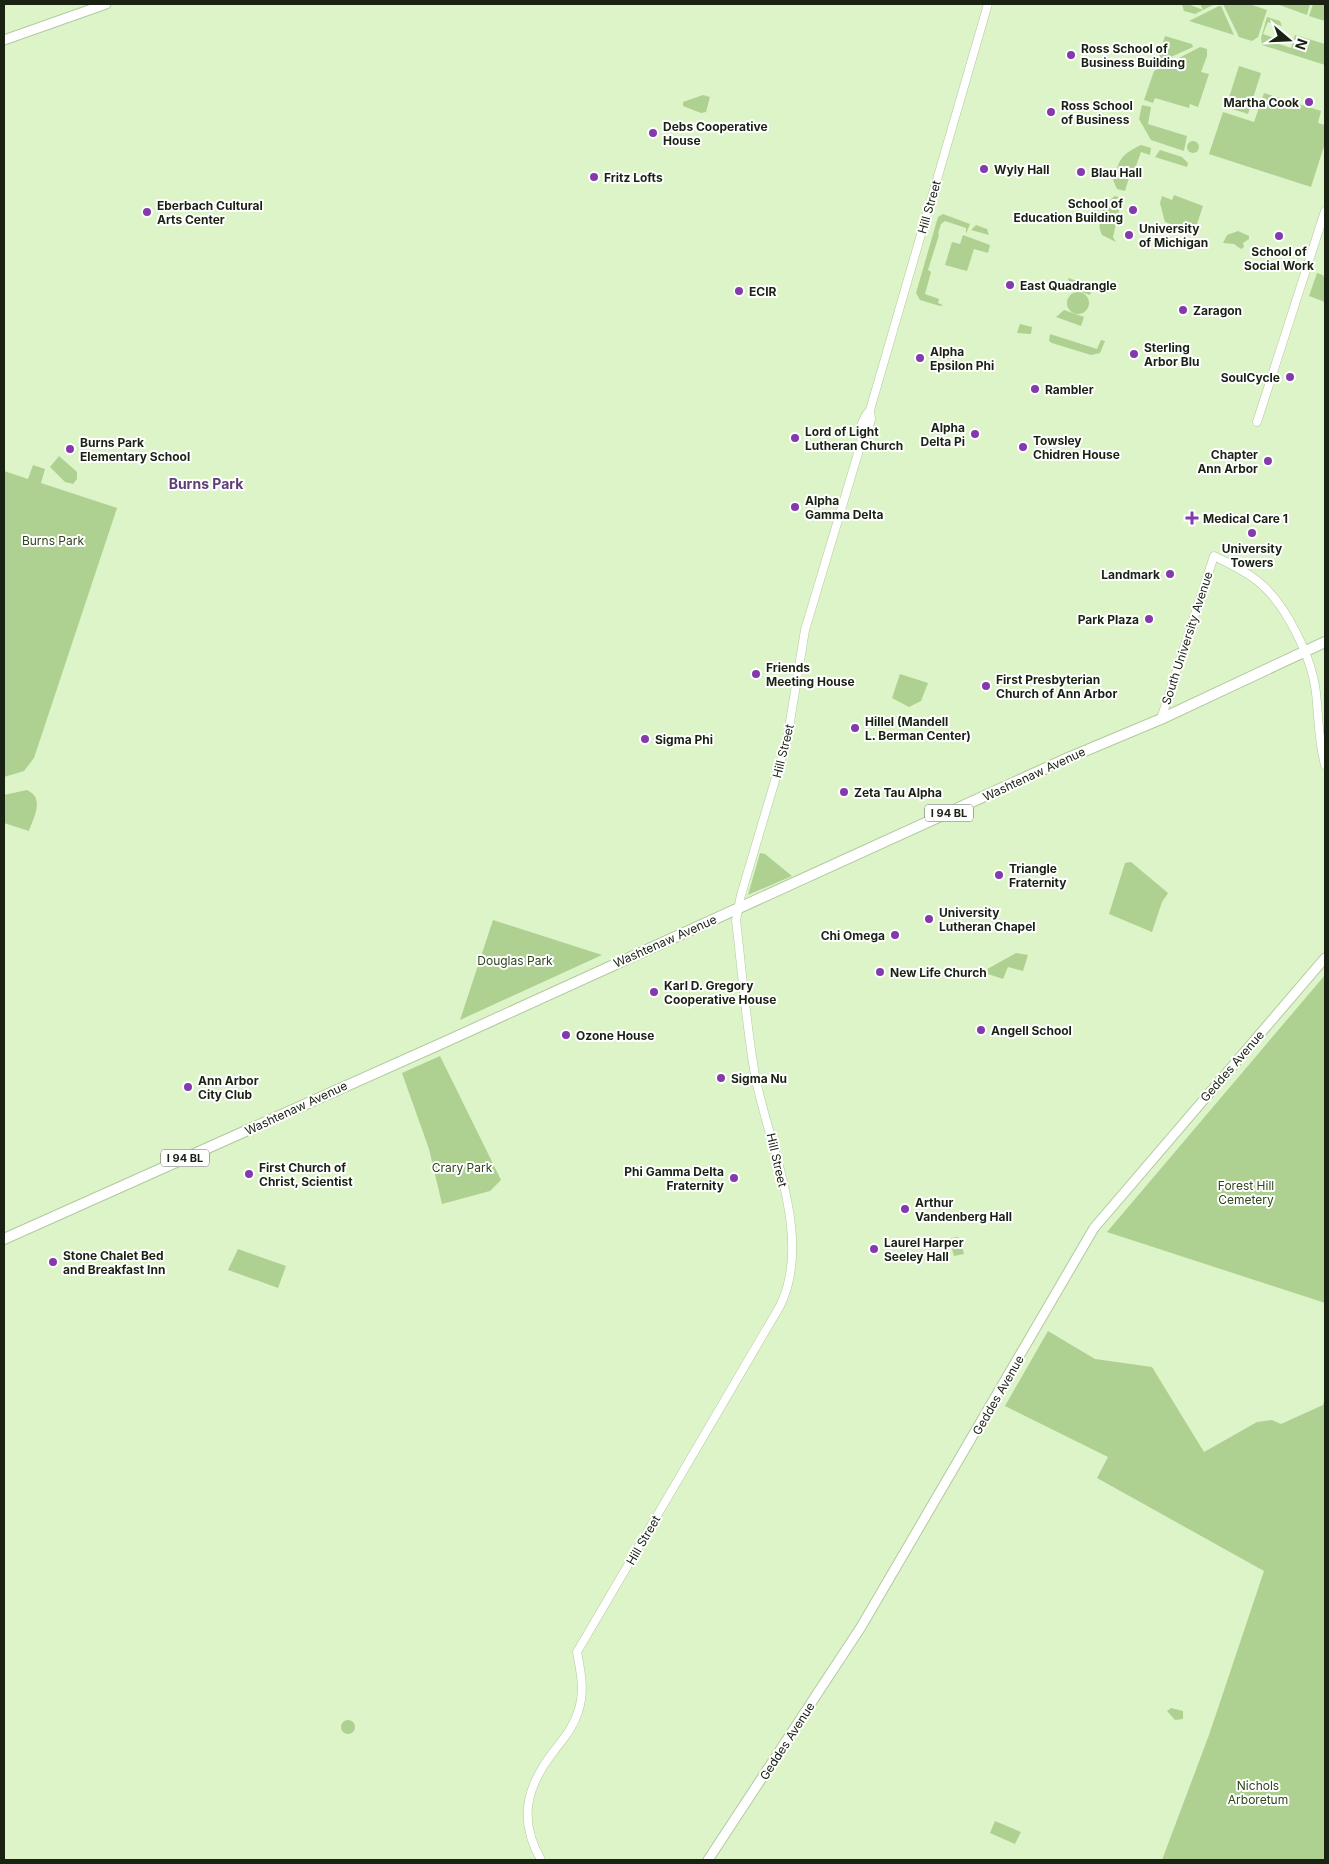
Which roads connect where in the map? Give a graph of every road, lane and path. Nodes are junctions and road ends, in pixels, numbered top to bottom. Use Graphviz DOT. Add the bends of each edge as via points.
graph roads {
  1 [pos="106,4"];
  2 [pos="988,4"];
  3 [pos="4,40"];
  4 [pos="1325,211"];
  5 [pos="1257,422"];
  6 [pos="1325,642"];
  7 [pos="1304,651"];
  8 [pos="1161,719"];
  9 [pos="1325,765"];
  10 [pos="738,908"];
  11 [pos="1325,958"];
  12 [pos="4,1239"];
  13 [pos="541,1860"];
  14 [pos="708,1860"];
  1 -- 3 [label="main road"];
  2 -- 10 [label="street, Hill Street" via="870,410 861,427 859,435 864,438 805,630 787,740"];
  4 -- 5 [label="street"];
  6 -- 7 [label="main road, Washtenaw Avenue / I 94 BL"];
  7 -- 8 [label="main road, Washtenaw Avenue / I 94 BL"];
  7 -- 8 [label="street, South University Avenue" via="1277,603 1261,584 1243,570 1214,556"];
  7 -- 9 [label="street" via="1313,676 1317,730"];
  8 -- 10 [label="main road, Washtenaw Avenue / I 94 BL"];
  10 -- 12 [label="main road, Washtenaw Avenue / I 94 BL"];
  10 -- 13 [label="street, Hill Street" via="736,920 754,1072 778,1164 789,1224 792,1246 790,1282 780,1306 577,1652 583,1687 578,1711 566,1736 541,1770 527,1808 529,1834"];
  11 -- 14 [label="main road, Geddes Avenue" via="1094,1228 862,1627"];
}
